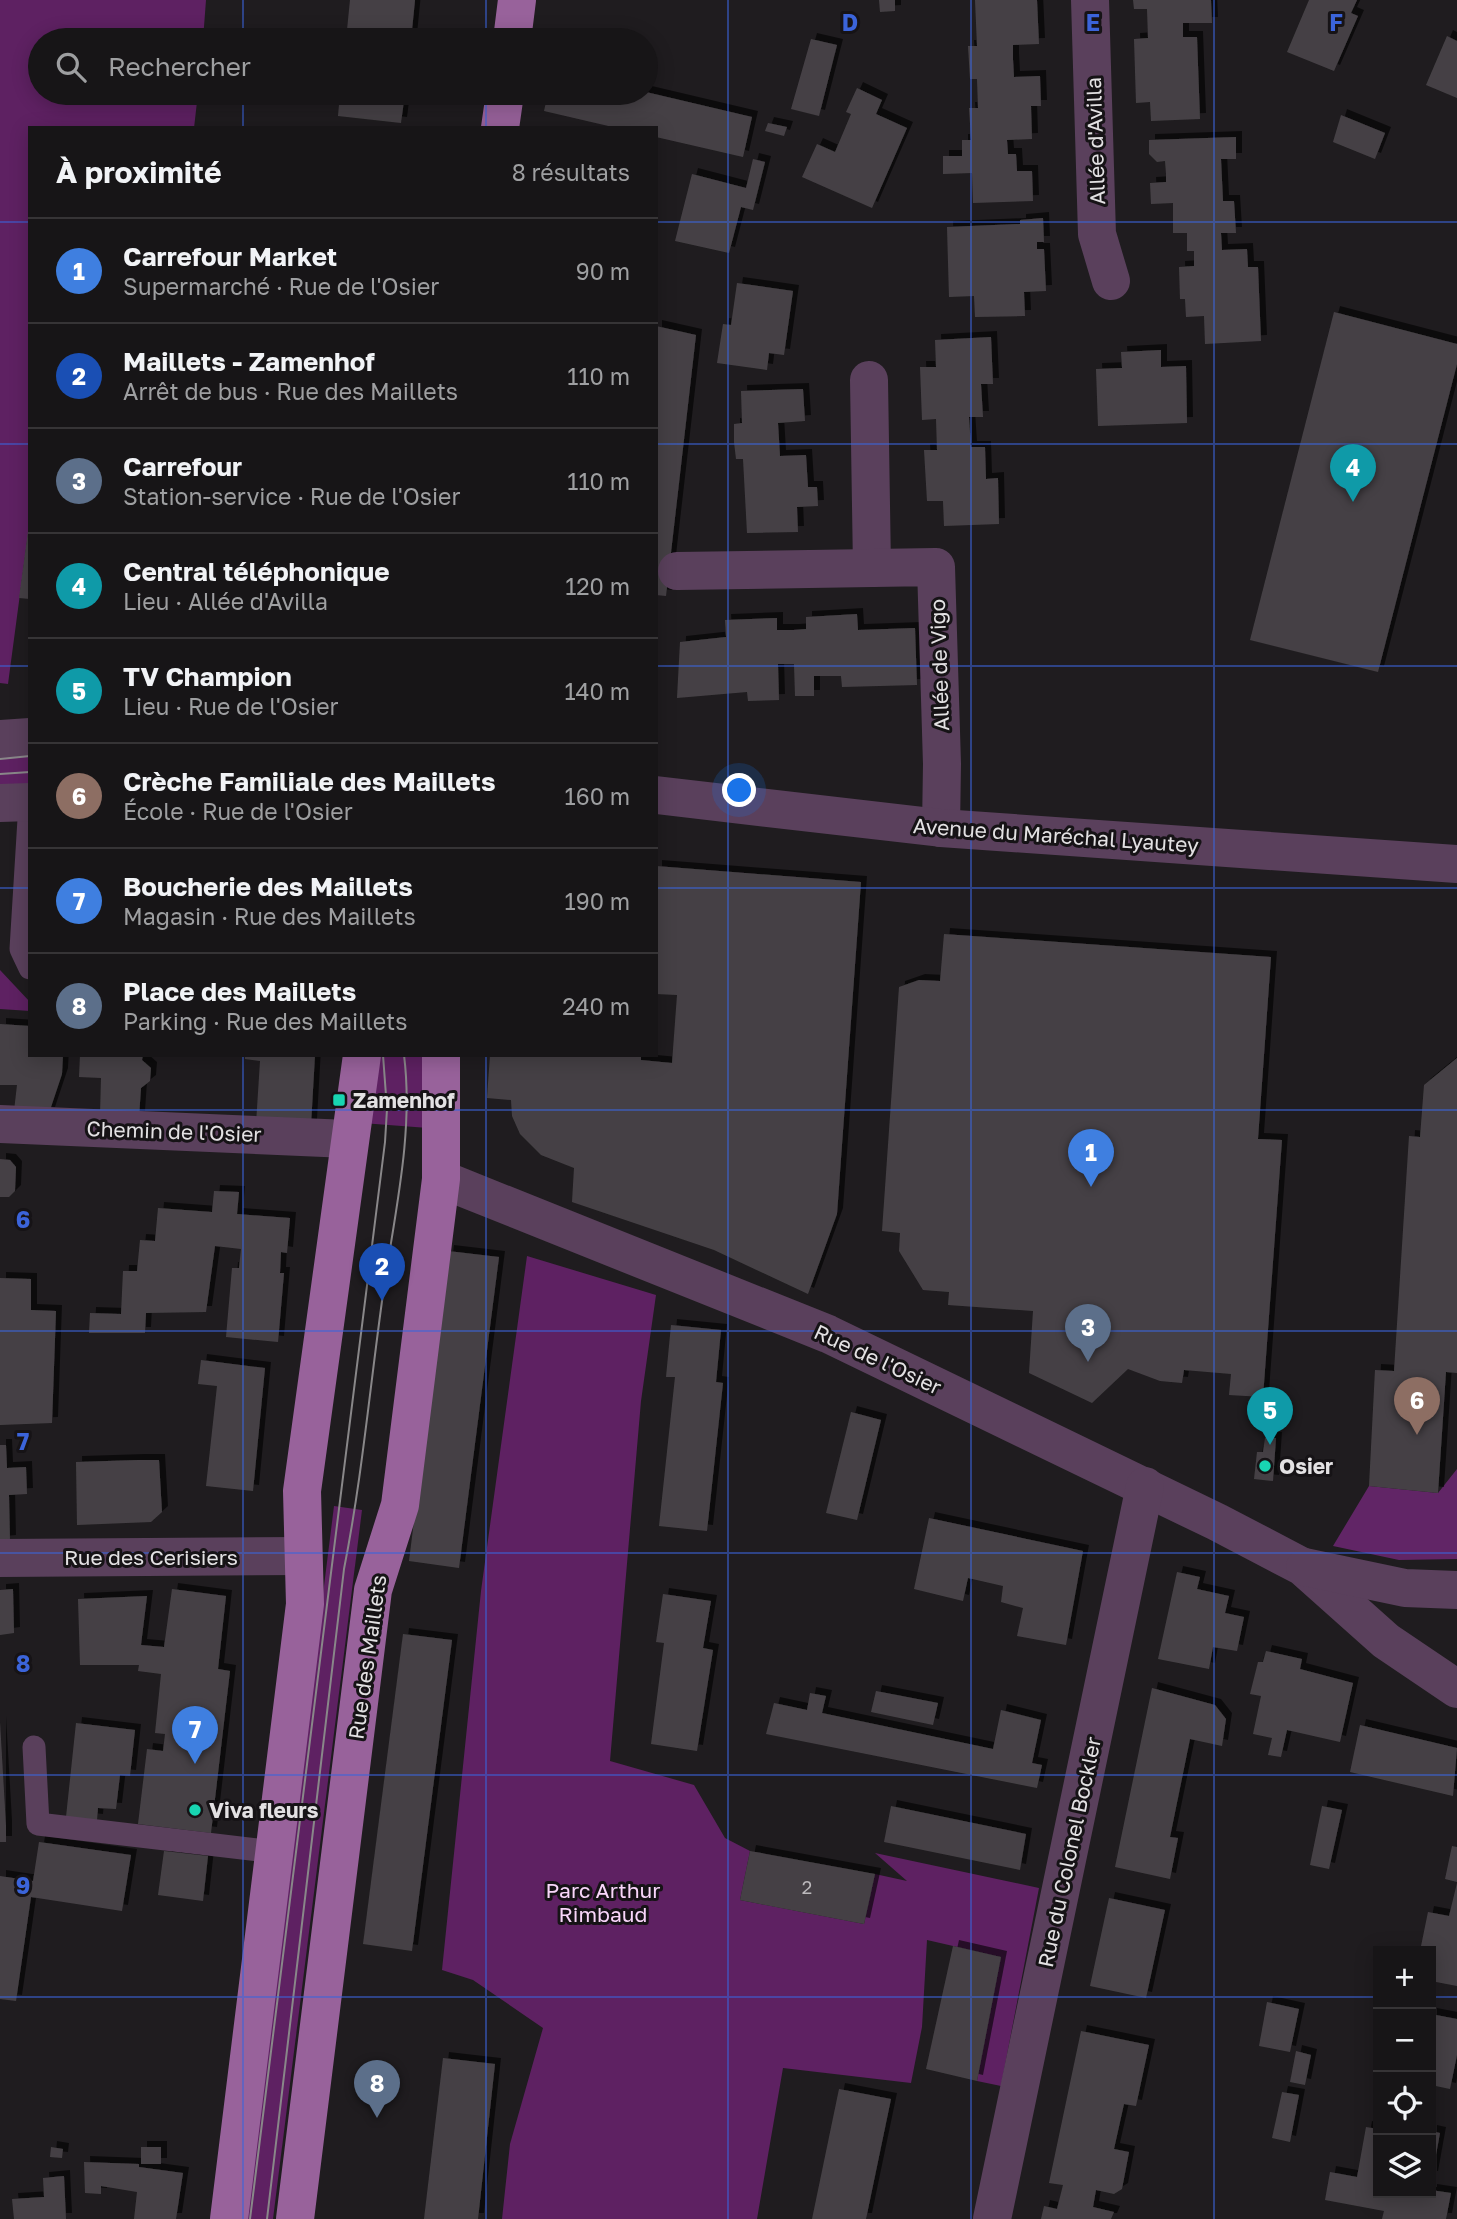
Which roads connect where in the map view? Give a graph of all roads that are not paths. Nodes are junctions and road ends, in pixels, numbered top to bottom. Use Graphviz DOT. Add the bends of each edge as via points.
graph roads {
  1 [pos="517,0"];
  2 [pos="1090,0"];
  3 [pos="514,28"];
  4 [pos="503,105"];
  5 [pos="500,126"];
  6 [pos="1111,281"];
  7 [pos="869,380"];
  8 [pos="873,568"];
  9 [pos="677,571"];
  10 [pos="28,737"];
  11 [pos="0,739"];
  12 [pos="658,795"];
  13 [pos="0,803"];
  14 [pos="28,803"];
  15 [pos="940,828"];
  16 [pos="28,860"];
  17 [pos="1457,864"];
  18 [pos="26,917"];
  19 [pos="28,964"];
  20 [pos="362,1057"];
  21 [pos="441,1057"];
  22 [pos="0,1124"];
  23 [pos="348,1139"];
  24 [pos="441,1179"];
  25 [pos="1146,1486"];
  26 [pos="302,1556"];
  27 [pos="0,1558"];
  28 [pos="1303,1567"];
  29 [pos="1457,1590"];
  30 [pos="1457,1689"];
  31 [pos="34,1747"];
  32 [pos="275,1852"];
  33 [pos="229,2219"];
  34 [pos="295,2219"];
  35 [pos="992,2219"];
  1 -- 3 [label="main road"];
  2 -- 6 [label="street, Allée d'Avilla" via="1097,234"];
  4 -- 5 [label="main road"];
  7 -- 8 [label="street"];
  8 -- 9 [label="street, Allée de Vigo"];
  8 -- 15 [label="street, Allée de Vigo" via="936,567"];
  10 -- 11 [label="street"];
  12 -- 15 [label="street, Avenue du Maréchal Lyautey"];
  13 -- 14 [label="street"];
  15 -- 17 [label="street, Avenue du Maréchal Lyautey"];
  16 -- 18 [label="lane"];
  18 -- 19 [label="lane" via="21,949"];
  20 -- 23 [label="main road"];
  21 -- 24 [label="main road, Rue des Maillets"];
  22 -- 23 [label="street, Chemin de l'Osier"];
  23 -- 26 [label="main road" via="302,1491"];
  24 -- 25 [label="street, Rue de l'Osier" via="828,1334"];
  24 -- 34 [label="main road, Rue des Maillets" via="400,1504 373,1590"];
  25 -- 28 [label="street, Rue de l'Osier"];
  25 -- 35 [label="street, Rue du Colonel Bockler"];
  26 -- 27 [label="street, Rue des Cerisiers"];
  26 -- 32 [label="main road" via="305,1604"];
  28 -- 29 [label="street, Rue de l'Osier" via="1405,1588"];
  28 -- 30 [label="street, Rue de l'Osier" via="1386,1641"];
  31 -- 32 [label="lane" via="38,1824"];
  32 -- 33 [label="main road"];
}
